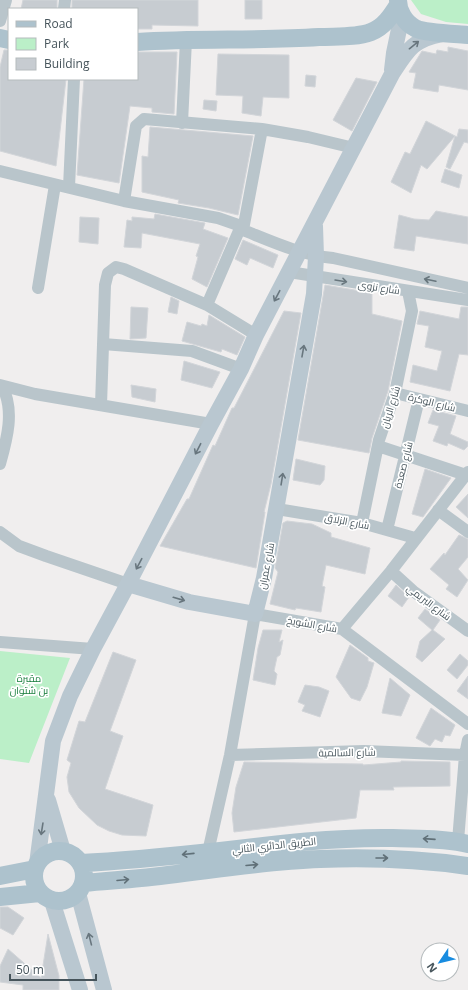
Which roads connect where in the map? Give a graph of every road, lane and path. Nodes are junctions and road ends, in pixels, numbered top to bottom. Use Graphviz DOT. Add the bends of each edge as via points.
graph roads {
  1 [pos="6,0"];
  2 [pos="400,7"];
  3 [pos="0,21"];
  4 [pos="448,33"];
  5 [pos="468,34"];
  6 [pos="186,40"];
  7 [pos="138,42"];
  8 [pos="392,74"];
  9 [pos="74,80"];
  10 [pos="182,123"];
  11 [pos="262,129"];
  12 [pos="354,148"];
  13 [pos="0,171"];
  14 [pos="55,185"];
  15 [pos="69,187"];
  16 [pos="124,201"];
  17 [pos="315,224"];
  18 [pos="242,228"];
  19 [pos="300,252"];
  20 [pos="316,256"];
  21 [pos="289,272"];
  22 [pos="314,277"];
  23 [pos="38,288"];
  24 [pos="468,288"];
  25 [pos="408,291"];
  26 [pos="468,300"];
  27 [pos="207,305"];
  28 [pos="256,335"];
  29 [pos="103,344"];
  30 [pos="241,369"];
  31 [pos="1,385"];
  32 [pos="395,393"];
  33 [pos="419,399"];
  34 [pos="101,405"];
  35 [pos="468,411"];
  36 [pos="211,424"];
  37 [pos="378,446"];
  38 [pos="406,454"];
  39 [pos="0,464"];
  40 [pos="467,474"];
  41 [pos="277,509"];
  42 [pos="438,510"];
  43 [pos="362,523"];
  44 [pos="387,530"];
  45 [pos="0,532"];
  46 [pos="468,532"];
  47 [pos="415,538"];
  48 [pos="391,571"];
  49 [pos="128,584"];
  50 [pos="255,614"];
  51 [pos="342,629"];
  52 [pos="468,631"];
  53 [pos="0,642"];
  54 [pos="93,649"];
  55 [pos="468,724"];
  56 [pos="468,740"];
  57 [pos="230,755"];
  58 [pos="465,755"];
  59 [pos="47,794"];
  60 [pos="463,843"];
  61 [pos="63,851"];
  62 [pos="208,852"];
  63 [pos="81,863"];
  64 [pos="36,866"];
  65 [pos="468,866"];
  66 [pos="0,876"];
  67 [pos="81,888"];
  68 [pos="0,897"];
  69 [pos="46,897"];
  70 [pos="80,990"];
  71 [pos="104,990"];
  1 -- 3 [label="street"];
  2 -- 4 [label="main road" via="408,23 416,29"];
  2 -- 6 [label="main road" via="380,27 360,35"];
  2 -- 8 [label="main road"];
  4 -- 5 [label="main road"];
  8 -- 4 [label="main road, one-way" via="416,43"];
  6 -- 7 [label="main road"];
  6 -- 10 [label="street"];
  8 -- 12 [label="main road"];
  9 -- 15 [label="street"];
  10 -- 11 [label="street"];
  10 -- 16 [label="street" via="144,119 138,123"];
  11 -- 12 [label="street"];
  11 -- 18 [label="street"];
  12 -- 17 [label="main road"];
  13 -- 14 [label="street, شارع نزوى"];
  14 -- 15 [label="street, شارع نزوى"];
  14 -- 23 [label="street"];
  15 -- 16 [label="street, شارع نزوى"];
  16 -- 18 [label="street, شارع نزوى" via="218,218"];
  17 -- 19 [label="main road"];
  17 -- 20 [label="main road, شارع عمران"];
  18 -- 19 [label="street, شارع نزوى"];
  18 -- 27 [label="street"];
  19 -- 20 [label="street, شارع نزوى"];
  19 -- 21 [label="main road"];
  20 -- 22 [label="main road, شارع عمران"];
  24 -- 20 [label="street, شارع نزوى, one-way"];
  21 -- 22 [label="street, شارع نزوى"];
  21 -- 28 [label="main road, one-way"];
  22 -- 25 [label="street, شارع نزوى, one-way"];
  41 -- 22 [label="main road, شارع عمران, one-way" via="314,294"];
  25 -- 26 [label="street, شارع نزوى"];
  25 -- 32 [label="street, شارع الريان" via="412,311"];
  27 -- 28 [label="street"];
  27 -- 29 [label="street" via="116,267 108,273 105,285"];
  28 -- 30 [label="main road"];
  29 -- 30 [label="street" via="192,351"];
  29 -- 34 [label="street"];
  30 -- 36 [label="main road"];
  31 -- 34 [label="street" via="35,394"];
  31 -- 39 [label="street" via="6,392 10,414"];
  32 -- 33 [label="street, شارع الوكرة"];
  32 -- 37 [label="street, شارع الريان"];
  33 -- 35 [label="street, شارع الوكرة"];
  33 -- 38 [label="street, شارع صعدة"];
  34 -- 36 [label="street"];
  36 -- 49 [label="main road, one-way"];
  37 -- 38 [label="street"];
  37 -- 43 [label="street, شارع الريان"];
  38 -- 40 [label="street"];
  38 -- 44 [label="street, شارع صعدة"];
  40 -- 42 [label="street"];
  41 -- 43 [label="street, شارع الزلاق"];
  41 -- 50 [label="main road, شارع عمران"];
  42 -- 46 [label="street"];
  42 -- 47 [label="street"];
  43 -- 44 [label="street, شارع الزلاق"];
  44 -- 47 [label="street, شارع الزلاق"];
  45 -- 49 [label="street" via="19,546"];
  47 -- 48 [label="street"];
  48 -- 51 [label="street"];
  48 -- 52 [label="street, شارع البريمي" via="413,591"];
  49 -- 50 [label="main road, شارع الشويخ, one-way" via="189,602"];
  49 -- 54 [label="main road"];
  50 -- 51 [label="street, شارع الشويخ"];
  50 -- 57 [label="street, شارع عمران"];
  51 -- 55 [label="street, شارع الشويخ"];
  53 -- 54 [label="street"];
  54 -- 59 [label="main road" via="70,696 53,741"];
  56 -- 58 [label="street"];
  57 -- 58 [label="street, شارع السالمية" via="364,751"];
  57 -- 62 [label="street, شارع عمران"];
  58 -- 60 [label="street"];
  59 -- 61 [label="main road"];
  59 -- 64 [label="main road, one-way"];
  60 -- 62 [label="main road, الطريق الدائري الثاني, one-way" via="407,838 347,838"];
  61 -- 63 [label="main road" via="73,855"];
  61 -- 64 [label="main road" via="50,852"];
  62 -- 63 [label="main road, الطريق الدائري الثاني, one-way"];
  63 -- 67 [label="main road" via="84,873"];
  64 -- 66 [label="main road"];
  64 -- 69 [label="main road" via="34,881"];
  67 -- 65 [label="main road, الطريق الدائري الثاني, one-way" via="220,868 319,859 400,858"];
  67 -- 69 [label="main road" via="66,901"];
  71 -- 67 [label="main road, one-way"];
  68 -- 69 [label="main road"];
  69 -- 70 [label="main road"];
}
